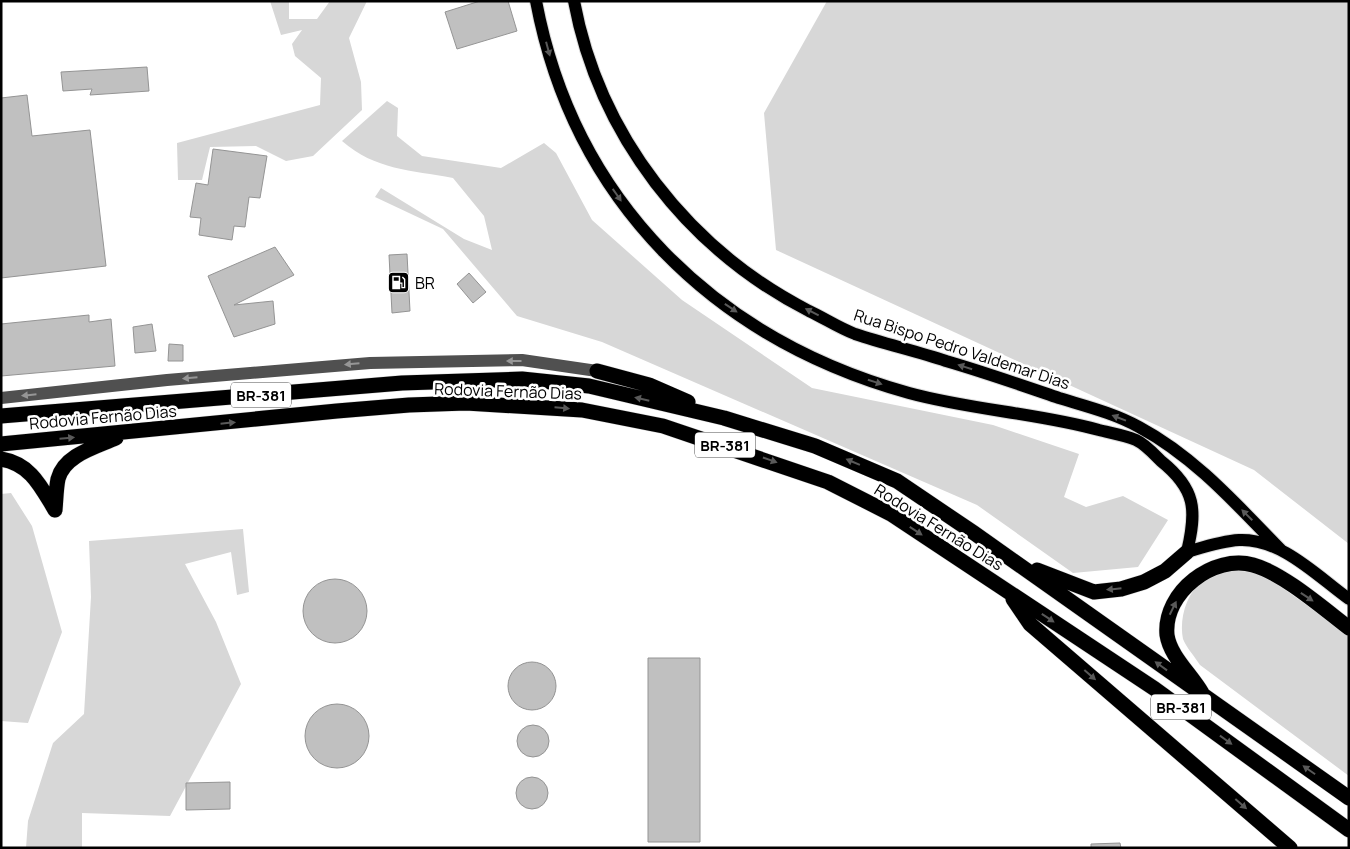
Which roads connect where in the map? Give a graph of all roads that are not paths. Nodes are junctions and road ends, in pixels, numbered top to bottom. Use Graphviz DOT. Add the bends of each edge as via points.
graph roads {
  1 [pos="536,1"];
  2 [pos="574,1"];
  3 [pos="598,371"];
  4 [pos="1,398"];
  5 [pos="1,416"];
  6 [pos="724,418"];
  7 [pos="128,433"];
  8 [pos="1,444"];
  9 [pos="1,459"];
  10 [pos="1281,550"];
  11 [pos="1187,552"];
  12 [pos="1013,560"];
  13 [pos="1008,591"];
  14 [pos="1349,599"];
  15 [pos="1349,628"];
  16 [pos="1205,698"];
  17 [pos="1349,798"];
  18 [pos="1349,830"];
  19 [pos="1290,848"];
  1 -- 11 [label="main road, one-way" via="548,52 573,122 602,173 649,238 704,289 788,346 842,372 908,393 1075,424 1137,441 1173,470 1190,494 1194,508"];
  10 -- 2 [label="main road, Rua Bispo Pedro Valdemar Dias, one-way" via="1200,468 1139,427 1014,383 853,333 786,299 733,263 690,225 646,170 608,108 589,62"];
  3 -- 4 [label="street, Rodovia Fernão Dias / BR-381, one-way" via="522,360 370,363"];
  3 -- 6 [label="highway, BR-381" via="649,385"];
  6 -- 5 [label="highway, Rodovia Fernão Dias / BR-381, one-way" via="589,386 522,379 402,384"];
  12 -- 6 [label="highway, Rodovia Fernão Dias / BR-381, one-way" via="897,481 815,446"];
  8 -- 7 [label="highway, Rodovia Fernão Dias / BR-381, one-way"];
  7 -- 9 [label="highway" via="83,452 65,464 58,478 55,510 37,479 24,467"];
  7 -- 13 [label="highway, Rodovia Fernão Dias / BR-381, one-way" via="409,405 484,404 582,410 663,426 828,482 891,514"];
  10 -- 11 [label="main road" via="1241,540"];
  10 -- 14 [label="main road"];
  11 -- 12 [label="highway, BR-381, one-way" via="1165,571 1144,582 1094,592"];
  16 -- 12 [label="highway, Rodovia Fernão Dias / BR-381, one-way"];
  13 -- 18 [label="highway, Rodovia Fernão Dias / BR-381, one-way" via="1155,689"];
  13 -- 19 [label="highway, BR-381, one-way" via="1030,624"];
  16 -- 15 [label="highway, BR-381, one-way" via="1192,676 1173,655 1167,635 1168,617 1176,601 1203,572 1226,564 1252,564 1270,572"];
  17 -- 16 [label="highway, Rodovia Fernão Dias / BR-381, one-way"];
}
